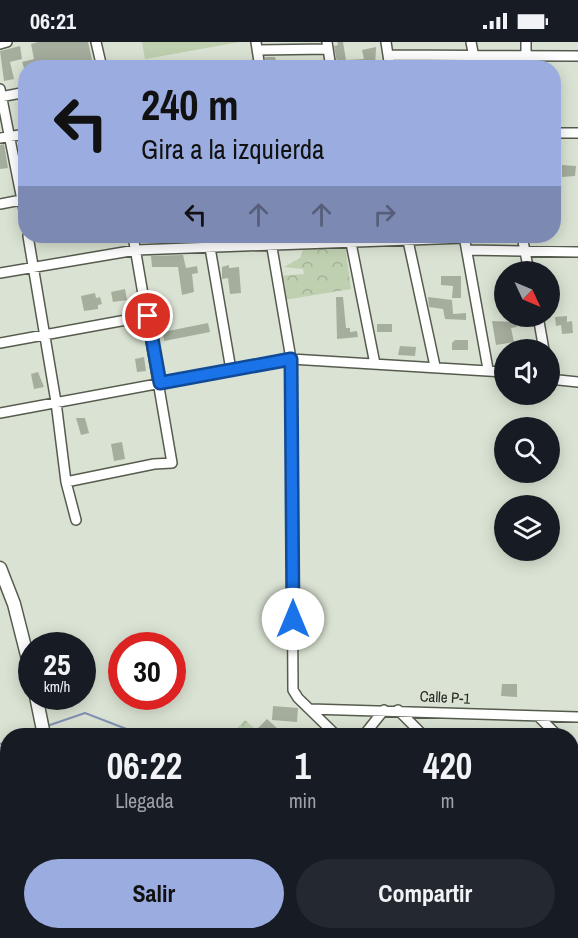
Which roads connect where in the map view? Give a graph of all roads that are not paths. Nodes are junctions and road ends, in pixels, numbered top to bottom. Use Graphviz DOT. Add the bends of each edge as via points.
graph roads {
  1 [pos="7,42"];
  2 [pos="96,42"];
  3 [pos="386,42"];
  4 [pos="471,42"];
  5 [pos="526,42"];
  6 [pos="0,44"];
  7 [pos="328,45"];
  8 [pos="257,46"];
  9 [pos="388,54"];
  10 [pos="526,54"];
  11 [pos="474,55"];
  12 [pos="578,56"];
  13 [pos="100,60"];
  14 [pos="330,60"];
  15 [pos="389,60"];
  16 [pos="475,60"];
  17 [pos="18,93"];
  18 [pos="0,94"];
  19 [pos="561,133"];
  20 [pos="578,133"];
  21 [pos="4,137"];
  22 [pos="18,181"];
  23 [pos="18,201"];
  24 [pos="0,204"];
  25 [pos="29,243"];
  26 [pos="134,243"];
  27 [pos="187,243"];
  28 [pos="210,243"];
  29 [pos="236,243"];
  30 [pos="271,243"];
  31 [pos="311,243"];
  32 [pos="351,243"];
  33 [pos="408,243"];
  34 [pos="465,243"];
  35 [pos="524,243"];
  36 [pos="272,247"];
  37 [pos="525,249"];
  38 [pos="136,250"];
  39 [pos="467,250"];
  40 [pos="578,252"];
  41 [pos="527,261"];
  42 [pos="34,267"];
  43 [pos="0,273"];
  44 [pos="148,316"];
  45 [pos="45,334"];
  46 [pos="0,343"];
  47 [pos="291,359"];
  48 [pos="375,364"];
  49 [pos="435,366"];
  50 [pos="488,369"];
  51 [pos="231,370"];
  52 [pos="494,370"];
  53 [pos="560,379"];
  54 [pos="578,382"];
  55 [pos="160,383"];
  56 [pos="57,402"];
  57 [pos="0,413"];
  58 [pos="66,482"];
  59 [pos="75,520"];
  60 [pos="0,568"];
  61 [pos="21,632"];
  62 [pos="310,709"];
  63 [pos="39,710"];
  64 [pos="384,710"];
  65 [pos="398,710"];
  66 [pos="538,716"];
  67 [pos="578,717"];
  68 [pos="43,728"];
  69 [pos="329,728"];
  70 [pos="370,728"];
  71 [pos="413,728"];
  72 [pos="550,728"];
  1 -- 6 [label="street"];
  2 -- 13 [label="street"];
  3 -- 9 [label="street"];
  4 -- 11 [label="street"];
  5 -- 10 [label="street"];
  7 -- 8 [label="street"];
  7 -- 14 [label="street"];
  9 -- 11 [label="street"];
  9 -- 15 [label="street"];
  10 -- 11 [label="street"];
  10 -- 12 [label="street"];
  11 -- 16 [label="street"];
  17 -- 18 [label="street"];
  18 -- 21 [label="street"];
  19 -- 20 [label="street"];
  21 -- 22 [label="street"];
  23 -- 24 [label="street"];
  25 -- 42 [label="street"];
  26 -- 38 [label="street"];
  27 -- 38 [label="street"];
  28 -- 51 [label="street"];
  29 -- 36 [label="street"];
  30 -- 36 [label="street"];
  31 -- 36 [label="street"];
  32 -- 48 [label="street"];
  33 -- 49 [label="street"];
  34 -- 39 [label="street"];
  35 -- 37 [label="street"];
  36 -- 47 [label="street"];
  37 -- 39 [label="street"];
  37 -- 40 [label="street"];
  37 -- 41 [label="street"];
  38 -- 42 [label="street"];
  38 -- 44 [label="street"];
  39 -- 50 [label="street"];
  42 -- 43 [label="street"];
  42 -- 45 [label="street"];
  44 -- 45 [label="street"];
  44 -- 55 [label="street"];
  45 -- 46 [label="street"];
  45 -- 56 [label="street"];
  47 -- 48 [label="street"];
  47 -- 51 [label="street"];
  47 -- 62 [label="street" via="293,690"];
  48 -- 49 [label="street"];
  49 -- 50 [label="street"];
  50 -- 52 [label="street"];
  51 -- 55 [label="street"];
  53 -- 54 [label="street"];
  55 -- 56 [label="street"];
  55 -- 58 [label="street" via="172,463"];
  56 -- 57 [label="street"];
  56 -- 58 [label="street"];
  58 -- 59 [label="street"];
  60 -- 61 [label="main road"];
  62 -- 64 [label="street, Calle P-1"];
  62 -- 69 [label="street"];
  63 -- 68 [label="main road"];
  64 -- 65 [label="street, Calle P-1"];
  64 -- 70 [label="street"];
  65 -- 66 [label="street, Calle P-1"];
  65 -- 71 [label="street"];
  66 -- 67 [label="street, Calle P-1"];
  66 -- 72 [label="street"];
}
